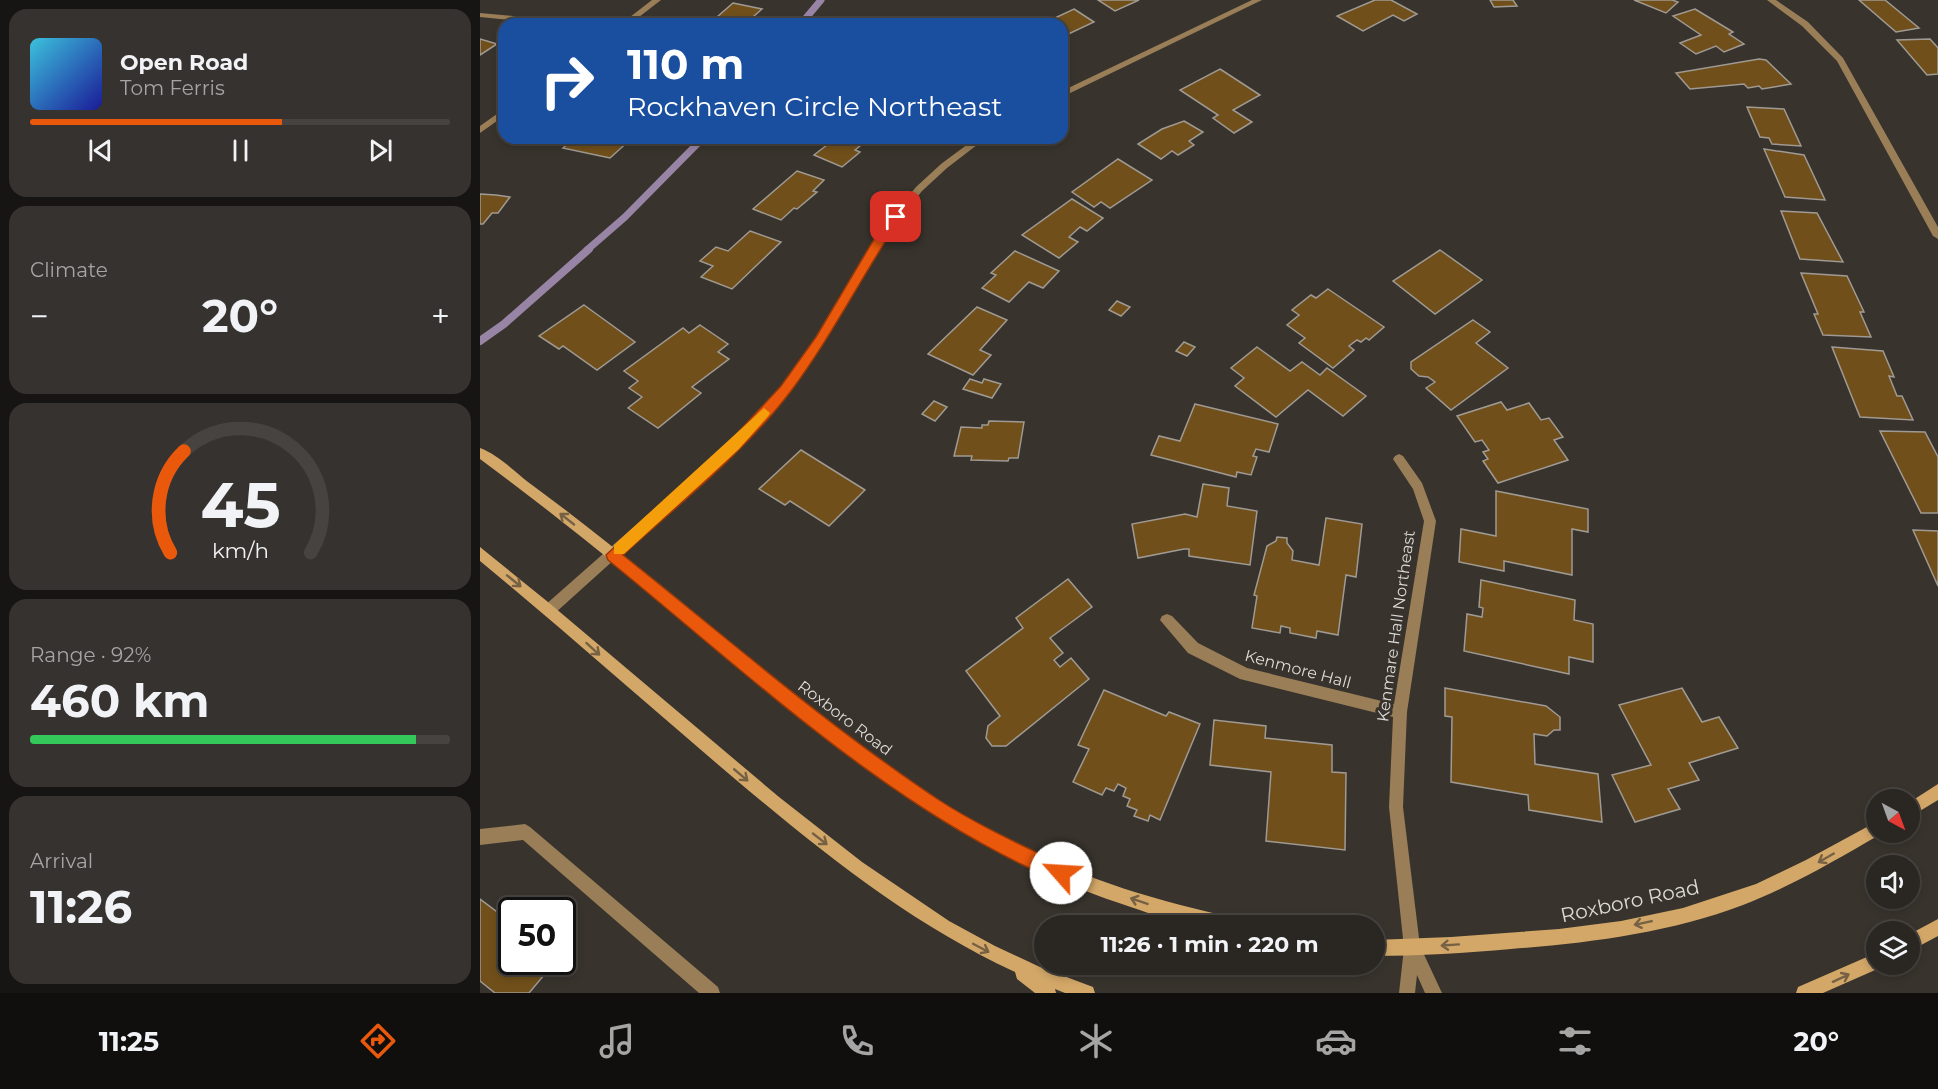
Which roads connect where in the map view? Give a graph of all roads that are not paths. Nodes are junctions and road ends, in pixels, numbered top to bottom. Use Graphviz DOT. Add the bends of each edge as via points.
graph roads {
  1 [pos="657,0"];
  2 [pos="1258,0"];
  3 [pos="1770,0"];
  4 [pos="480,15"];
  5 [pos="513,18"];
  6 [pos="633,18"];
  7 [pos="1068,91"];
  8 [pos="498,116"];
  9 [pos="480,130"];
  10 [pos="974,144"];
  11 [pos="1938,236"];
  12 [pos="480,453"];
  13 [pos="1399,459"];
  14 [pos="480,553"];
  15 [pos="613,555"];
  16 [pos="549,610"];
  17 [pos="1167,620"];
  18 [pos="1400,712"];
  19 [pos="1938,791"];
  20 [pos="1920,803"];
  21 [pos="1866,834"];
  22 [pos="480,837"];
  23 [pos="1181,915"];
  24 [pos="1938,927"];
  25 [pos="1920,937"];
  26 [pos="1385,948"];
  27 [pos="1412,948"];
  28 [pos="1013,965"];
  29 [pos="1866,965"];
  30 [pos="712,993"];
  31 [pos="1048,993"];
  32 [pos="1087,993"];
  33 [pos="1407,993"];
  34 [pos="1434,993"];
  35 [pos="1804,993"];
  1 -- 6 [label="street"];
  2 -- 7 [label="street"];
  3 -- 11 [label="street" via="1805,24 1840,60"];
  4 -- 5 [label="street"];
  8 -- 9 [label="street"];
  10 -- 15 [label="street" via="919,189 884,232 820,340 785,390 735,445"];
  15 -- 12 [label="main road, Roxboro Road, one-way"];
  13 -- 18 [label="street, Kenmare Hall Northeast" via="1418,487 1430,521"];
  14 -- 16 [label="main road, one-way"];
  15 -- 16 [label="street"];
  23 -- 15 [label="main road, Roxboro Road, one-way" via="1061,873 933,806 822,724"];
  16 -- 28 [label="main road, one-way" via="871,879 943,928"];
  17 -- 18 [label="street, Kenmore Hall" via="1193,648 1245,674"];
  18 -- 27 [label="street, Kenmare Hall Northeast" via="1396,807"];
  19 -- 20 [label="main road"];
  21 -- 27 [label="main road, Roxboro Road, one-way" via="1810,866 1742,897 1678,916 1582,936"];
  22 -- 30 [label="street" via="525,832"];
  24 -- 25 [label="main road"];
  26 -- 27 [label="main road, Roxboro Road"];
  27 -- 33 [label="street"];
  27 -- 34 [label="street"];
  28 -- 31 [label="main road"];
  28 -- 32 [label="main road"];
  35 -- 29 [label="main road, one-way"];
}
